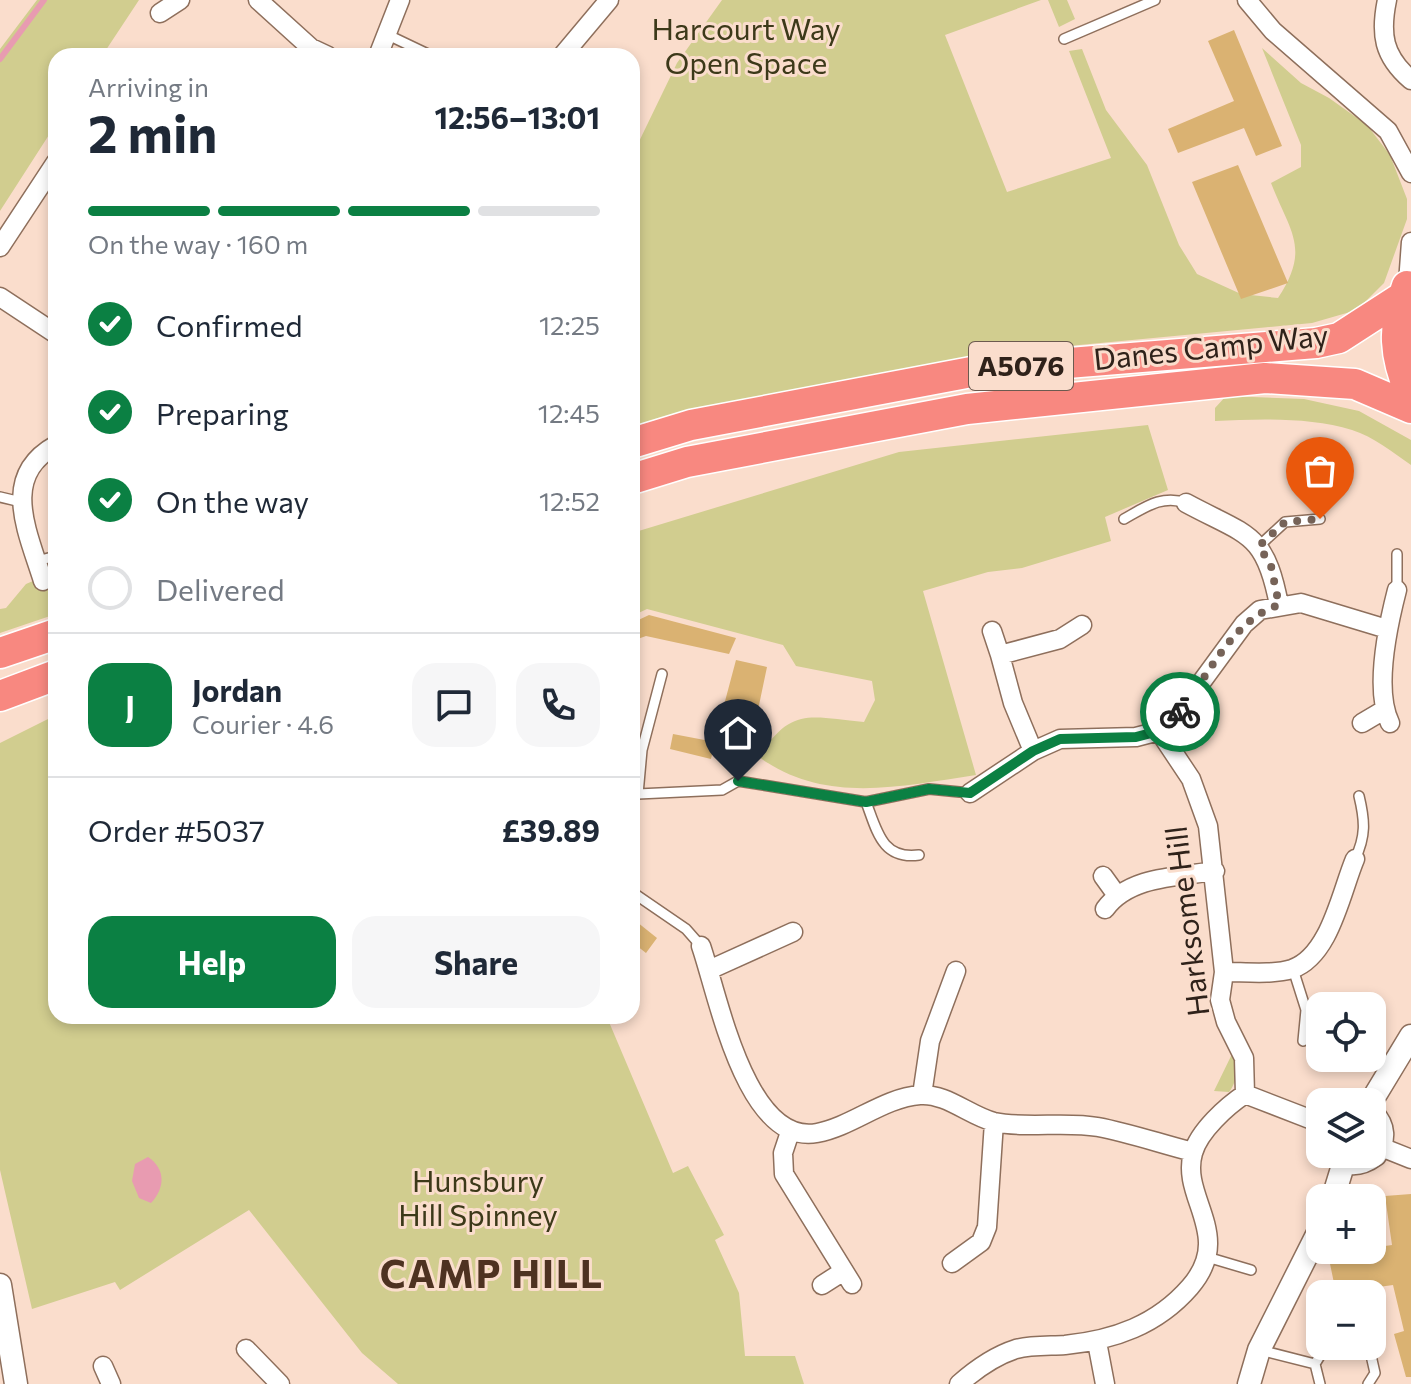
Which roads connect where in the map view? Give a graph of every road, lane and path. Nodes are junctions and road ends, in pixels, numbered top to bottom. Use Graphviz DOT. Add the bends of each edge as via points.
graph roads {
  1 [pos="180,0"];
  2 [pos="258,0"];
  3 [pos="400,0"];
  4 [pos="609,0"];
  5 [pos="1155,0"];
  6 [pos="1247,0"];
  7 [pos="1387,0"];
  8 [pos="160,13"];
  9 [pos="388,35"];
  10 [pos="1064,39"];
  11 [pos="311,48"];
  12 [pos="382,48"];
  13 [pos="415,48"];
  14 [pos="569,48"];
  15 [pos="1411,80"];
  16 [pos="1411,173"];
  17 [pos="48,174"];
  18 [pos="1411,242"];
  19 [pos="0,247"];
  20 [pos="1408,286"];
  21 [pos="0,297"];
  22 [pos="48,329"];
  23 [pos="1411,395"];
  24 [pos="1411,408"];
  25 [pos="640,441"];
  26 [pos="48,451"];
  27 [pos="640,477"];
  28 [pos="8,499"];
  29 [pos="1186,503"];
  30 [pos="1124,519"];
  31 [pos="1320,519"];
  32 [pos="1259,546"];
  33 [pos="1397,554"];
  34 [pos="48,558"];
  35 [pos="37,561"];
  36 [pos="43,581"];
  37 [pos="1397,590"];
  38 [pos="1279,605"];
  39 [pos="1082,625"];
  40 [pos="1387,629"];
  41 [pos="992,631"];
  42 [pos="48,637"];
  43 [pos="0,653"];
  44 [pos="1000,655"];
  45 [pos="662,674"];
  46 [pos="48,678"];
  47 [pos="0,696"];
  48 [pos="1362,723"];
  49 [pos="1159,731"];
  50 [pos="1033,751"];
  51 [pos="640,772"];
  52 [pos="970,793"];
  53 [pos="640,794"];
  54 [pos="1359,796"];
  55 [pos="866,802"];
  56 [pos="919,855"];
  57 [pos="1355,859"];
  58 [pos="1215,871"];
  59 [pos="1103,876"];
  60 [pos="640,897"];
  61 [pos="793,932"];
  62 [pos="701,946"];
  63 [pos="1293,969"];
  64 [pos="709,970"];
  65 [pos="956,971"];
  66 [pos="1224,972"];
  67 [pos="1411,1036"];
  68 [pos="1303,1041"];
  69 [pos="1379,1088"];
  70 [pos="1245,1094"];
  71 [pos="922,1095"];
  72 [pos="1306,1118"];
  73 [pos="994,1122"];
  74 [pos="790,1132"];
  75 [pos="1386,1149"];
  76 [pos="1193,1152"];
  77 [pos="1411,1159"];
  78 [pos="1207,1257"];
  79 [pos="1306,1257"];
  80 [pos="952,1263"];
  81 [pos="1251,1270"];
  82 [pos="0,1285"];
  83 [pos="822,1285"];
  84 [pos="4,1330"];
  85 [pos="1097,1342"];
  86 [pos="246,1349"];
  87 [pos="1259,1350"];
  88 [pos="1317,1360"];
  89 [pos="1372,1360"];
  90 [pos="1315,1364"];
  91 [pos="103,1366"];
  92 [pos="16,1384"];
  93 [pos="111,1384"];
  94 [pos="280,1384"];
  95 [pos="959,1384"];
  96 [pos="1105,1384"];
  97 [pos="1249,1384"];
  98 [pos="1320,1384"];
  99 [pos="1368,1384"];
  1 -- 8 [label="street"];
  2 -- 11 [label="street"];
  3 -- 9 [label="street"];
  4 -- 14 [label="street"];
  5 -- 10 [label="lane"];
  6 -- 16 [label="street" via="1273,31 1388,131"];
  7 -- 15 [label="street" via="1384,45"];
  9 -- 12 [label="street"];
  9 -- 13 [label="lane"];
  17 -- 19 [label="street"];
  18 -- 20 [label="street"];
  20 -- 23 [label="highway" via="1394,350"];
  20 -- 25 [label="highway, Danes Camp Way / A5076" via="1339,338 1316,343 982,370 691,425"];
  21 -- 22 [label="street"];
  24 -- 27 [label="highway, Danes Camp Way / A5076" via="1355,384 1265,378 967,409 687,462"];
  26 -- 28 [label="street" via="27,465"];
  28 -- 35 [label="street"];
  29 -- 30 [label="lane" via="1166,499"];
  29 -- 32 [label="street"];
  31 -- 32 [label="lane" via="1285,522"];
  32 -- 38 [label="street" via="1271,566"];
  33 -- 37 [label="lane"];
  34 -- 35 [label="lane"];
  35 -- 36 [label="street"];
  37 -- 40 [label="street"];
  38 -- 40 [label="street" via="1301,603"];
  38 -- 49 [label="street" via="1260,610 1244,624 1185,705"];
  39 -- 44 [label="street" via="1060,639"];
  40 -- 48 [label="street" via="1387,716"];
  41 -- 44 [label="street"];
  42 -- 43 [label="highway"];
  44 -- 50 [label="street"];
  45 -- 51 [label="lane"];
  46 -- 47 [label="highway"];
  49 -- 50 [label="street" via="1136,737 1060,739"];
  49 -- 58 [label="street, Harksome Hill" via="1201,803"];
  50 -- 52 [label="street"];
  52 -- 55 [label="lane" via="929,789"];
  53 -- 55 [label="lane" via="722,790 738,781"];
  54 -- 57 [label="lane" via="1364,840"];
  55 -- 56 [label="lane" via="883,846 894,855"];
  57 -- 63 [label="street" via="1323,939"];
  58 -- 59 [label="street" via="1157,879 1110,902"];
  58 -- 66 [label="street, Harksome Hill"];
  60 -- 62 [label="lane"];
  61 -- 64 [label="street"];
  62 -- 64 [label="street"];
  63 -- 66 [label="street"];
  63 -- 68 [label="lane" via="1306,1010"];
  64 -- 74 [label="street" via="756,1098"];
  65 -- 71 [label="street" via="930,1041"];
  66 -- 70 [label="street, Harksome Hill" via="1222,1011 1244,1058"];
  67 -- 69 [label="street"];
  70 -- 72 [label="street"];
  70 -- 76 [label="street" via="1218,1117"];
  71 -- 73 [label="street"];
  71 -- 74 [label="street" via="839,1127"];
  73 -- 76 [label="street" via="1098,1127"];
  73 -- 80 [label="street" via="987,1227 981,1242"];
  74 -- 83 [label="street" via="784,1174 848,1278"];
  75 -- 77 [label="street"];
  76 -- 78 [label="street" via="1192,1176 1208,1227"];
  78 -- 81 [label="lane"];
  78 -- 85 [label="street" via="1193,1284 1169,1308 1131,1331"];
  79 -- 87 [label="street"];
  82 -- 84 [label="street"];
  84 -- 92 [label="street"];
  85 -- 95 [label="street" via="1018,1349 981,1365"];
  85 -- 96 [label="street"];
  86 -- 94 [label="street"];
  87 -- 90 [label="lane"];
  87 -- 97 [label="street"];
  88 -- 90 [label="lane"];
  89 -- 99 [label="lane" via="1375,1373"];
  90 -- 98 [label="lane"];
  91 -- 93 [label="street"];
}
